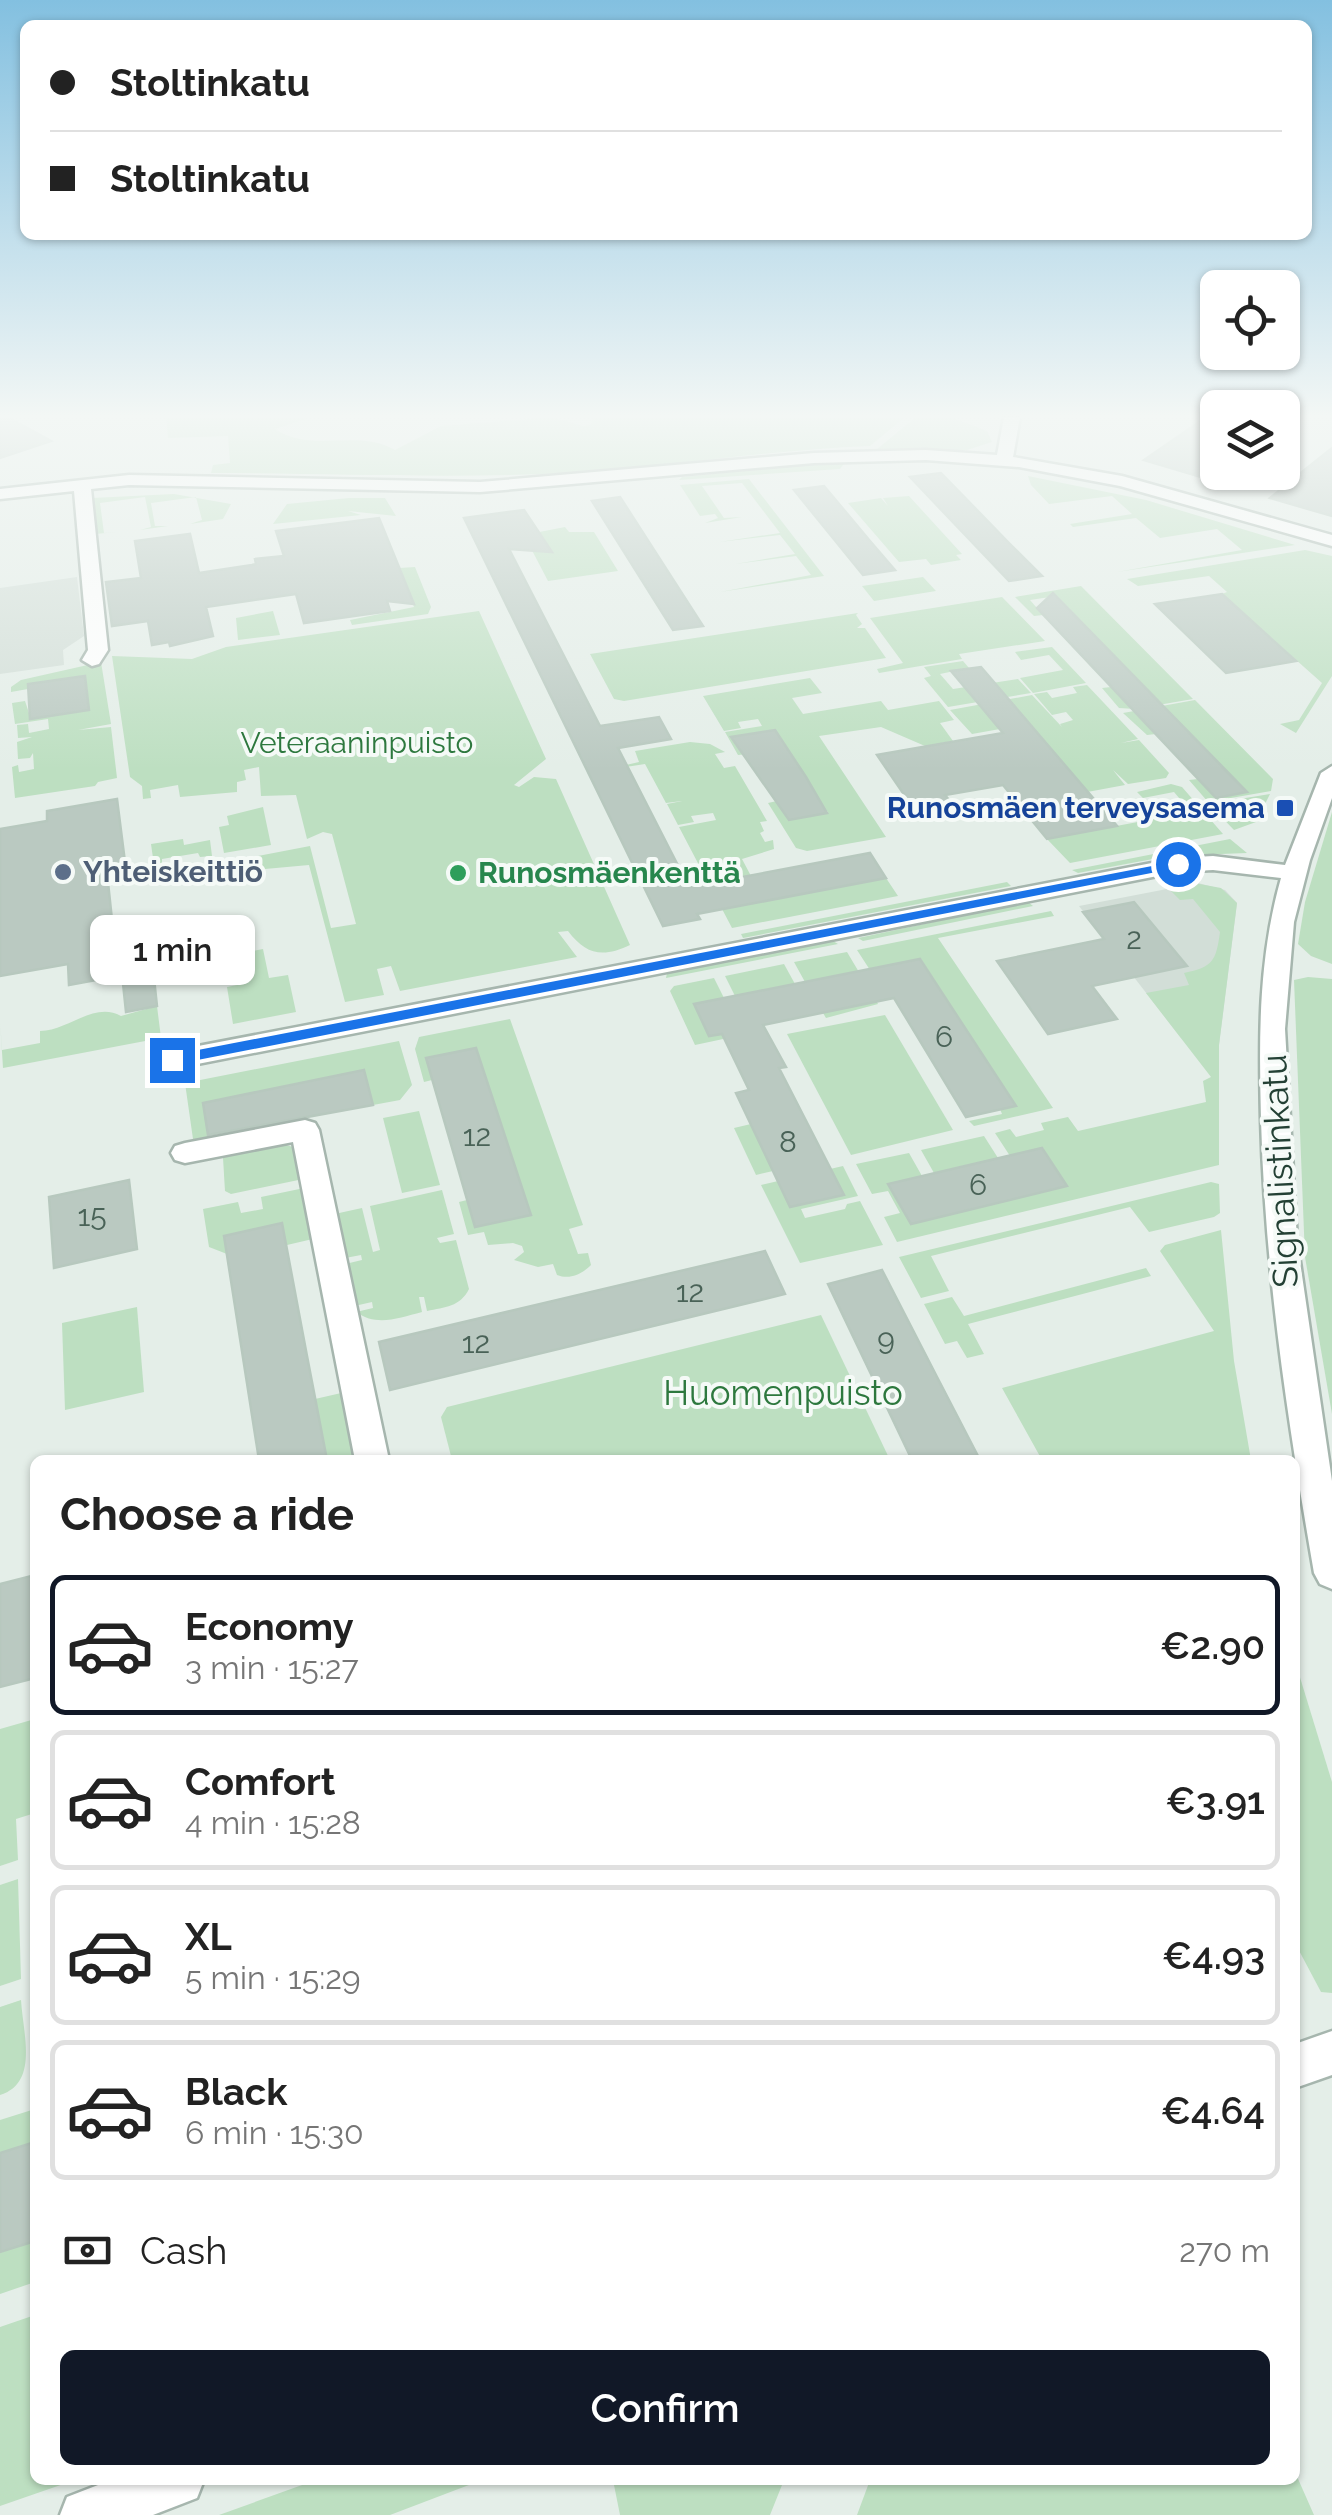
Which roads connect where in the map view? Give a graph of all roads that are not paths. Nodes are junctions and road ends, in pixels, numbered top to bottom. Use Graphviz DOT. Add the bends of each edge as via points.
graph roads {
  1 [pos="87,534"];
  2 [pos="1306,534"];
  3 [pos="1332,542"];
  4 [pos="92,660"];
  5 [pos="1332,773"];
  6 [pos="1294,873"];
  7 [pos="172,1060"];
  8 [pos="185,1153"];
  9 [pos="371,1455"];
  10 [pos="1332,1573"];
  11 [pos="1332,2052"];
  12 [pos="1300,2064"];
  13 [pos="166,2485"];
  14 [pos="85,2515"];
  1 -- 4 [label="street" via="98,650"];
  2 -- 3 [label="street"];
  5 -- 6 [label="street, Signalistinkatu"];
  6 -- 7 [label="street" via="1178,864"];
  6 -- 10 [label="street, Signalistinkatu" via="1272,1013 1279,1240 1297,1390"];
  8 -- 9 [label="street" via="305,1130"];
  11 -- 12 [label="street"];
  13 -- 14 [label="street"];
}
